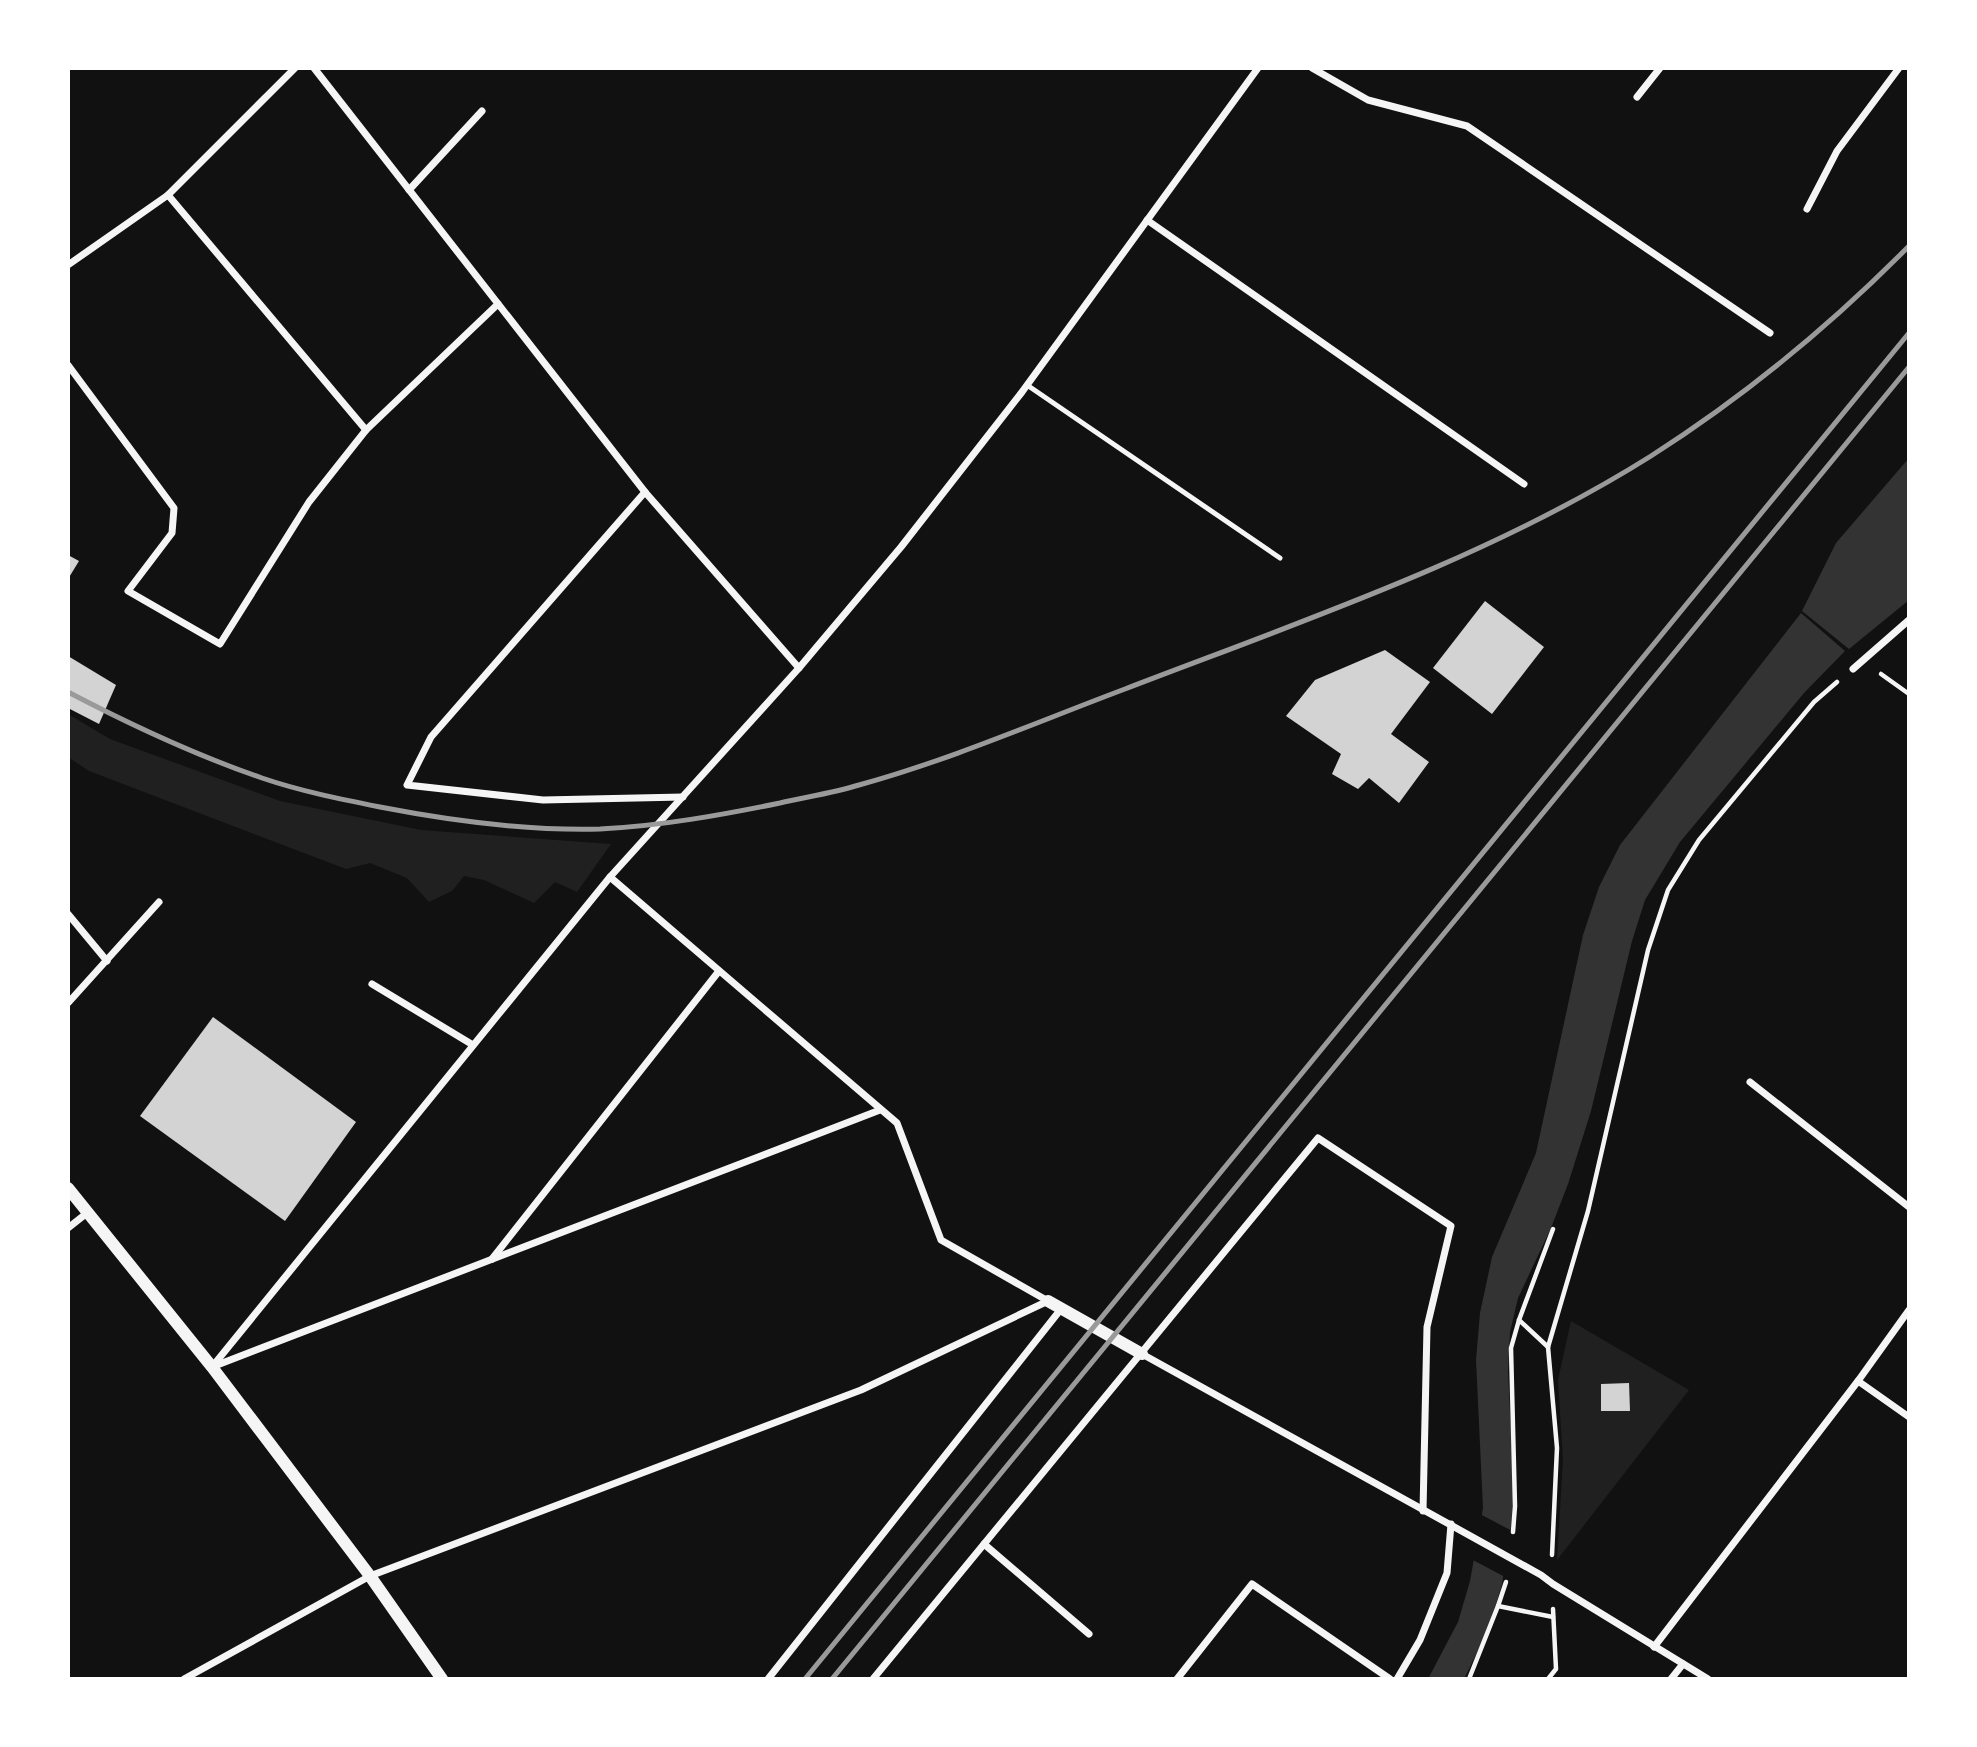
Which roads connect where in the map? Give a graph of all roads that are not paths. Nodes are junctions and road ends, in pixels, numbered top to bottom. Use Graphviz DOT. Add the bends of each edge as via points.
graph roads {
  1 [pos="295,68"];
  2 [pos="314,68"];
  3 [pos="1258,68"];
  4 [pos="1312,68"];
  5 [pos="1660,68"];
  6 [pos="1899,68"];
  7 [pos="1636,97"];
  8 [pos="482,111"];
  9 [pos="409,190"];
  10 [pos="168,195"];
  11 [pos="1807,209"];
  12 [pos="1147,220"];
  13 [pos="68,265"];
  14 [pos="498,304"];
  15 [pos="1770,333"];
  16 [pos="68,365"];
  17 [pos="1027,384"];
  18 [pos="366,430"];
  19 [pos="1524,484"];
  20 [pos="645,492"];
  21 [pos="1280,558"];
  22 [pos="1909,620"];
  23 [pos="799,668"];
  24 [pos="1853,669"];
  25 [pos="682,797"];
  26 [pos="610,877"];
  27 [pos="159,902"];
  28 [pos="68,914"];
  29 [pos="107,961"];
  30 [pos="719,971"];
  31 [pos="372,984"];
  32 [pos="68,1003"];
  33 [pos="472,1045"];
  34 [pos="1749,1082"];
  35 [pos="880,1110"];
  36 [pos="68,1188"];
  37 [pos="1909,1208"];
  38 [pos="88,1213"];
  39 [pos="68,1228"];
  40 [pos="492,1259"];
  41 [pos="1048,1301"];
  42 [pos="1061,1309"];
  43 [pos="1909,1310"];
  44 [pos="1142,1354"];
  45 [pos="212,1367"];
  46 [pos="1858,1381"];
  47 [pos="1909,1417"];
  48 [pos="1423,1511"];
  49 [pos="1451,1524"];
  50 [pos="984,1544"];
  51 [pos="370,1576"];
  52 [pos="1089,1634"];
  53 [pos="1654,1647"];
  54 [pos="1683,1664"];
  55 [pos="184,1679"];
  56 [pos="442,1679"];
  57 [pos="768,1679"];
  58 [pos="873,1679"];
  59 [pos="1177,1679"];
  60 [pos="1390,1679"];
  61 [pos="1397,1679"];
  62 [pos="1671,1679"];
  63 [pos="1708,1679"];
  1 -- 10 [label="street"];
  2 -- 9 [label="street"];
  3 -- 12 [label="street"];
  4 -- 15 [label="street" via="1368,100 1467,126"];
  5 -- 7 [label="street"];
  6 -- 11 [label="street" via="1837,151"];
  8 -- 9 [label="street"];
  9 -- 14 [label="street"];
  10 -- 13 [label="street"];
  10 -- 18 [label="street"];
  12 -- 17 [label="street"];
  12 -- 19 [label="street"];
  14 -- 18 [label="street"];
  14 -- 20 [label="street"];
  16 -- 18 [label="street" via="174,508 172,533 128,591 220,644 309,502"];
  17 -- 21 [label="lane"];
  17 -- 23 [label="street" via="901,547"];
  20 -- 23 [label="street"];
  20 -- 25 [label="street" via="431,737 407,785 543,800"];
  22 -- 24 [label="street"];
  23 -- 25 [label="street"];
  25 -- 26 [label="street"];
  26 -- 30 [label="street"];
  26 -- 33 [label="street"];
  27 -- 29 [label="street"];
  28 -- 29 [label="street"];
  29 -- 32 [label="street"];
  30 -- 35 [label="street"];
  30 -- 40 [label="street"];
  31 -- 33 [label="street"];
  33 -- 45 [label="street"];
  34 -- 37 [label="street"];
  35 -- 40 [label="street"];
  35 -- 41 [label="street" via="897,1123 942,1240"];
  36 -- 38 [label="street"];
  38 -- 39 [label="street"];
  38 -- 45 [label="street"];
  40 -- 45 [label="street"];
  41 -- 42 [label="street"];
  41 -- 51 [label="street" via="861,1390"];
  42 -- 44 [label="street"];
  42 -- 57 [label="street"];
  43 -- 46 [label="street"];
  44 -- 48 [label="street"];
  44 -- 48 [label="street" via="1318,1138 1451,1226 1427,1326"];
  44 -- 50 [label="street"];
  45 -- 51 [label="street"];
  46 -- 47 [label="street"];
  46 -- 53 [label="street"];
  48 -- 49 [label="street"];
  49 -- 53 [label="street"];
  49 -- 61 [label="street" via="1447,1573 1420,1640"];
  50 -- 52 [label="street"];
  50 -- 58 [label="street"];
  51 -- 55 [label="street"];
  51 -- 56 [label="street"];
  53 -- 54 [label="street"];
  54 -- 62 [label="street"];
  54 -- 63 [label="street"];
  59 -- 60 [label="street" via="1252,1584"];
}
